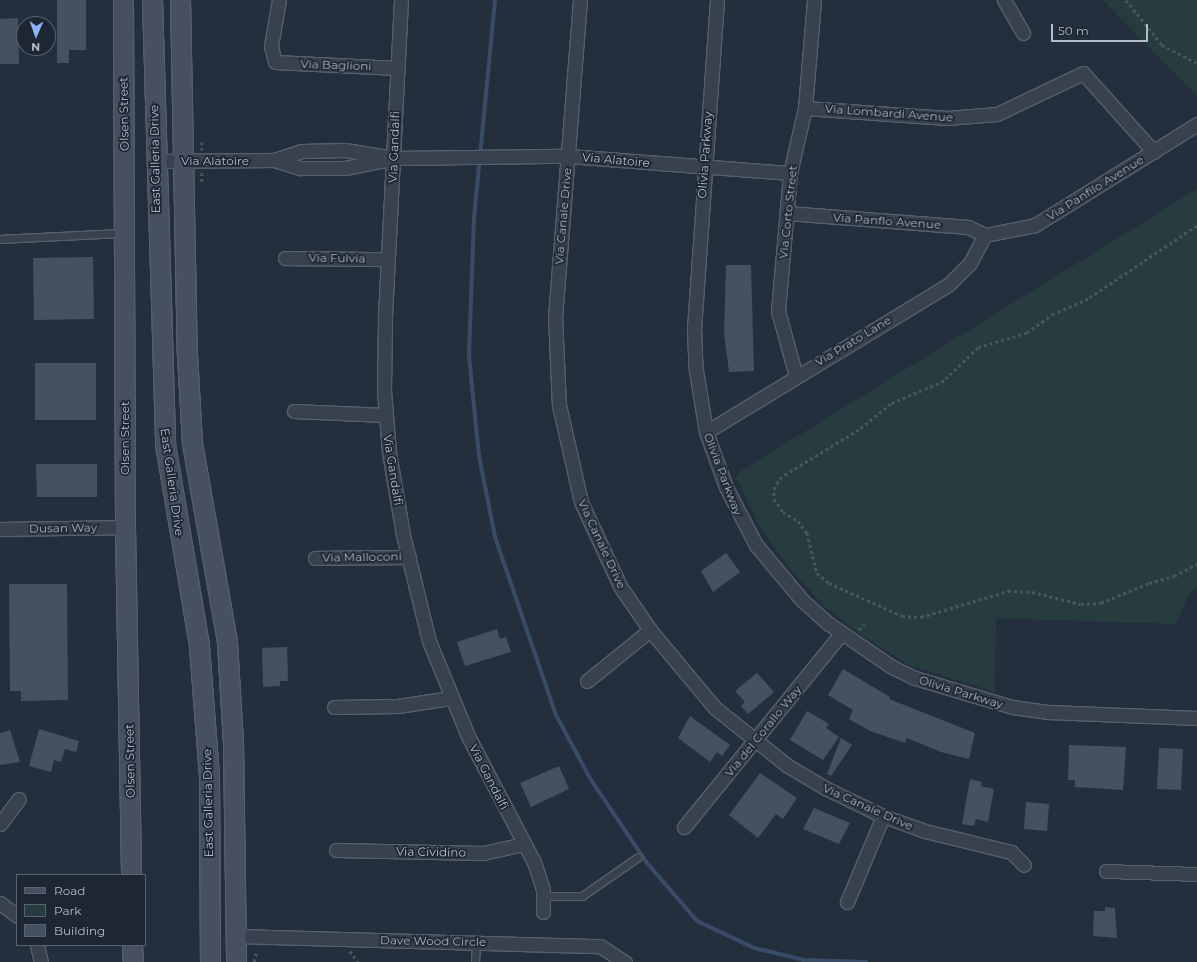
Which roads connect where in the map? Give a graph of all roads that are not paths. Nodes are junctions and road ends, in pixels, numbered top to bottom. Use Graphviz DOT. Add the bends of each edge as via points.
graph roads {
  1 [pos="123,0"];
  2 [pos="152,0"];
  3 [pos="180,0"];
  4 [pos="279,0"];
  5 [pos="401,0"];
  6 [pos="580,0"];
  7 [pos="717,0"];
  8 [pos="814,0"];
  9 [pos="1004,0"];
  10 [pos="1023,33"];
  11 [pos="397,68"];
  12 [pos="805,108"];
  13 [pos="1197,124"];
  14 [pos="1154,152"];
  15 [pos="568,156"];
  16 [pos="394,158"];
  17 [pos="155,161"];
  18 [pos="182,161"];
  19 [pos="704,167"];
  20 [pos="790,173"];
  21 [pos="787,213"];
  22 [pos="125,232"];
  23 [pos="985,235"];
  24 [pos="0,239"];
  25 [pos="286,258"];
  26 [pos="388,259"];
  27 [pos="796,376"];
  28 [pos="294,411"];
  29 [pos="385,415"];
  30 [pos="706,432"];
  31 [pos="125,527"];
  32 [pos="0,529"];
  33 [pos="408,557"];
  34 [pos="315,558"];
  35 [pos="650,630"];
  36 [pos="841,634"];
  37 [pos="587,681"];
  38 [pos="451,698"];
  39 [pos="334,707"];
  40 [pos="1197,718"];
  41 [pos="755,741"];
  42 [pos="209,776"];
  43 [pos="19,799"];
  44 [pos="883,816"];
  45 [pos="0,824"];
  46 [pos="684,827"];
  47 [pos="524,844"];
  48 [pos="336,850"];
  49 [pos="638,857"];
  50 [pos="1024,864"];
  51 [pos="1106,871"];
  52 [pos="131,874"];
  53 [pos="1197,874"];
  54 [pos="543,896"];
  55 [pos="847,902"];
  56 [pos="0,903"];
  57 [pos="543,912"];
  58 [pos="16,915"];
  59 [pos="236,936"];
  60 [pos="476,942"];
  61 [pos="37,946"];
  62 [pos="132,946"];
  63 [pos="41,962"];
  64 [pos="133,962"];
  65 [pos="210,962"];
  66 [pos="236,962"];
  67 [pos="475,962"];
  68 [pos="625,962"];
  1 -- 22 [label="main road, Olsen Street"];
  2 -- 17 [label="main road, East Galleria Drive"];
  3 -- 18 [label="main road"];
  4 -- 11 [label="street, Via Baglioni" via="271,46 275,62"];
  5 -- 11 [label="street, Via Gandalfi"];
  6 -- 15 [label="street, Via Canale Drive"];
  7 -- 19 [label="street, Olivia Parkway"];
  8 -- 12 [label="street, Via Corto Street"];
  9 -- 10 [label="street"];
  11 -- 16 [label="street, Via Gandalfi"];
  12 -- 14 [label="street, Via Lombardi Avenue" via="947,118 997,114 1083,73"];
  12 -- 20 [label="street, Via Corto Street"];
  13 -- 14 [label="street, Via Panfilo Avenue"];
  14 -- 23 [label="street, Via Panfilo Avenue" via="1035,225"];
  15 -- 16 [label="street, Via Alatoire"];
  15 -- 19 [label="street, Via Alatoire"];
  15 -- 35 [label="street, Via Canale Drive" via="555,315 559,405 581,502 620,586"];
  16 -- 18 [label="street, Via Alatoire" via="345,168 301,168 274,160"];
  16 -- 26 [label="street, Via Gandalfi"];
  17 -- 18 [label="street, Via Alatoire"];
  17 -- 42 [label="main road, East Galleria Drive" via="165,444 200,646"];
  18 -- 59 [label="main road" via="192,443 227,642 233,742"];
  19 -- 20 [label="street, Via Alatoire"];
  19 -- 30 [label="street, Olivia Parkway" via="694,345 698,394"];
  20 -- 21 [label="street, Via Corto Street"];
  21 -- 23 [label="street, Via Panflo Avenue" via="968,227"];
  21 -- 27 [label="street, Via Corto Street" via="778,311"];
  22 -- 24 [label="lane"];
  22 -- 31 [label="main road, Olsen Street"];
  23 -- 27 [label="street, Via Prato Lane" via="970,263 948,285"];
  25 -- 26 [label="street, Via Fulvia"];
  26 -- 29 [label="street, Via Gandalfi"];
  27 -- 30 [label="street, Via Prato Lane"];
  28 -- 29 [label="street"];
  29 -- 33 [label="street, Via Gandalfi"];
  30 -- 36 [label="street, Olivia Parkway" via="726,487 756,544 802,600"];
  31 -- 32 [label="street, Dusan Way"];
  31 -- 52 [label="main road, Olsen Street"];
  33 -- 34 [label="street, Via Malloconi"];
  33 -- 38 [label="street, Via Gandalfi" via="429,641"];
  35 -- 37 [label="street"];
  35 -- 41 [label="street, Via Canale Drive" via="715,708"];
  36 -- 40 [label="street, Olivia Parkway" via="915,678 982,700 1049,712"];
  36 -- 41 [label="street, Via del Corallo Way"];
  38 -- 39 [label="street" via="398,706"];
  38 -- 47 [label="street, Via Gandalfi"];
  41 -- 44 [label="street, Via Canale Drive" via="825,788"];
  41 -- 46 [label="street, Via del Corallo Way"];
  42 -- 59 [label="main road" via="218,794 221,920"];
  42 -- 65 [label="main road, East Galleria Drive"];
  43 -- 45 [label="street"];
  44 -- 50 [label="street, Via Canale Drive" via="925,831 1011,852"];
  44 -- 55 [label="street"];
  47 -- 48 [label="street, Via Cividino" via="483,852"];
  47 -- 54 [label="street, Via Gandalfi" via="534,862"];
  49 -- 54 [label="lane" via="582,896"];
  51 -- 53 [label="street"];
  54 -- 57 [label="street, Via Gandalfi"];
  56 -- 58 [label="street"];
  59 -- 60 [label="street, Dave Wood Circle"];
  59 -- 66 [label="main road"];
  60 -- 67 [label="lane"];
  60 -- 68 [label="street, Dave Wood Circle" via="600,946"];
  61 -- 63 [label="street"];
  62 -- 64 [label="main road"];
}
